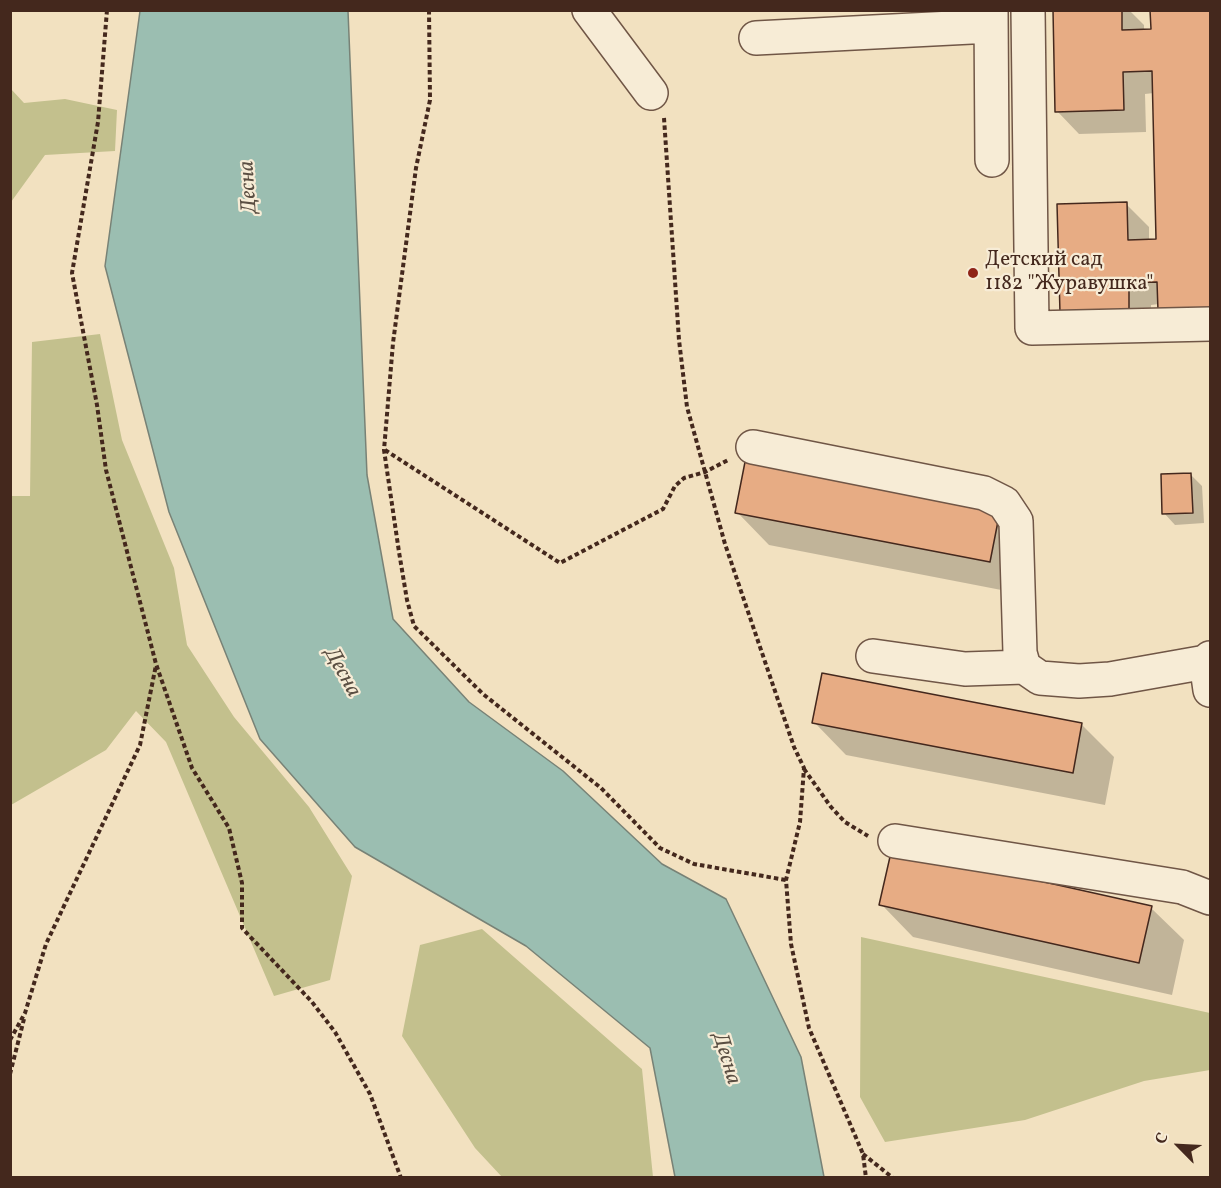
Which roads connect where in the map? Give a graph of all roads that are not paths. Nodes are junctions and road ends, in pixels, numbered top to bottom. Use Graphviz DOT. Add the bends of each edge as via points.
graph roads {
  1 [pos="589,10"];
  2 [pos="1028,10"];
  3 [pos="991,18"];
  4 [pos="756,38"];
  5 [pos="651,93"];
  6 [pos="992,160"];
  7 [pos="1210,324"];
  8 [pos="753,447"];
  9 [pos="873,656"];
  10 [pos="1024,667"];
  11 [pos="1209,670"];
  12 [pos="895,841"];
  13 [pos="1210,898"];
  1 -- 5 [label="lane"];
  2 -- 7 [label="lane" via="1032,328"];
  3 -- 4 [label="lane"];
  3 -- 6 [label="lane"];
  8 -- 10 [label="lane" via="984,493 1004,503 1016,521 1020,653"];
  9 -- 10 [label="lane" via="965,669"];
  10 -- 11 [label="lane" via="1040,678 1079,681"];
  12 -- 13 [label="lane" via="1182,887"];
}
